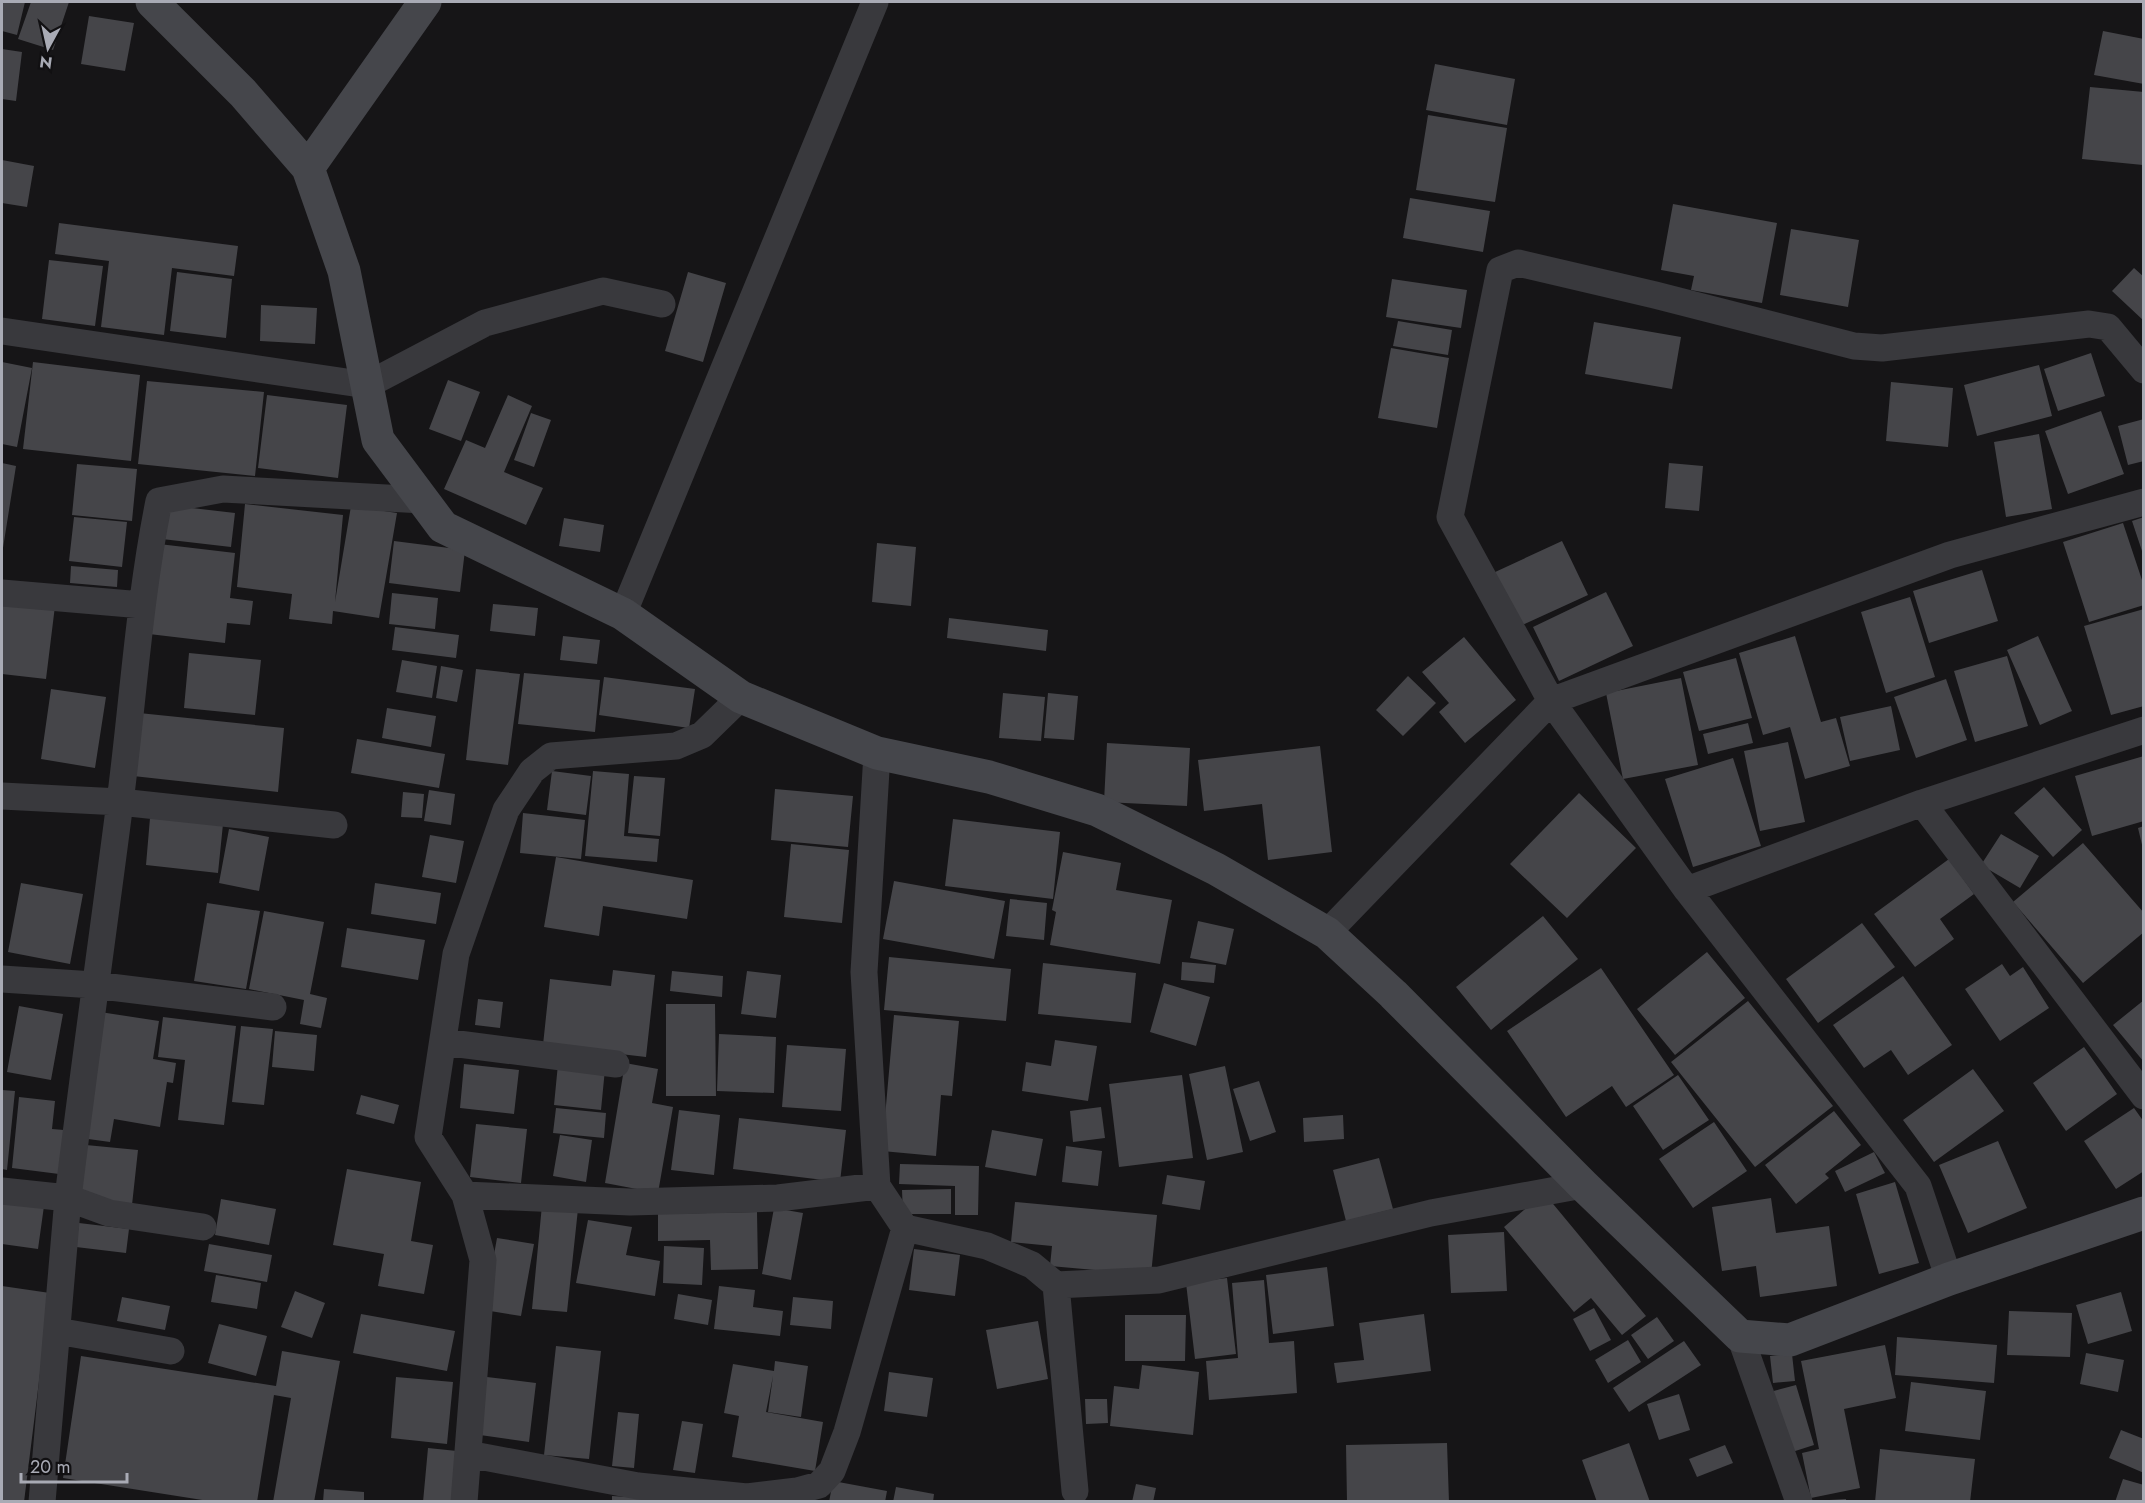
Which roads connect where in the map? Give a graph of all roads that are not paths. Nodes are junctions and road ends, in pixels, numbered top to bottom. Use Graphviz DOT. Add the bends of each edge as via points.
graph roads {
  1 [pos="152,2"];
  2 [pos="426,2"];
  3 [pos="874,2"];
  4 [pos="308,168"];
  5 [pos="662,304"];
  6 [pos="2,331"];
  7 [pos="2144,370"];
  8 [pos="367,385"];
  9 [pos="423,500"];
  10 [pos="2144,502"];
  11 [pos="2,593"];
  12 [pos="142,605"];
  13 [pos="623,614"];
  14 [pos="741,697"];
  15 [pos="1551,700"];
  16 [pos="2144,729"];
  17 [pos="877,753"];
  18 [pos="2,796"];
  19 [pos="120,802"];
  20 [pos="1922,803"];
  21 [pos="334,825"];
  22 [pos="1687,890"];
  23 [pos="1327,933"];
  24 [pos="2,979"];
  25 [pos="94,985"];
  26 [pos="273,1007"];
  27 [pos="443,1042"];
  28 [pos="615,1064"];
  29 [pos="2144,1096"];
  30 [pos="1583,1185"];
  31 [pos="877,1186"];
  32 [pos="2,1191"];
  33 [pos="465,1195"];
  34 [pos="68,1198"];
  35 [pos="2144,1213"];
  36 [pos="203,1227"];
  37 [pos="905,1228"];
  38 [pos="1949,1280"];
  39 [pos="1056,1285"];
  40 [pos="57,1331"];
  41 [pos="1740,1336"];
  42 [pos="171,1351"];
  43 [pos="468,1454"];
  44 [pos="1075,1491"];
  45 [pos="42,1502"];
  46 [pos="464,1502"];
  47 [pos="1799,1502"];
  1 -- 4 [label="street" via="243,93"];
  2 -- 4 [label="street"];
  3 -- 13 [label="street"];
  4 -- 8 [label="street" via="344,271"];
  5 -- 8 [label="street" via="603,291 485,323"];
  6 -- 8 [label="street"];
  7 -- 15 [label="street" via="2108,327 2089,324 1882,348 1854,346 1518,263 1500,270 1449,517"];
  8 -- 9 [label="street" via="378,440"];
  9 -- 12 [label="street" via="223,489 159,501"];
  9 -- 13 [label="street" via="443,527"];
  10 -- 15 [label="street" via="1950,555"];
  11 -- 12 [label="street"];
  12 -- 19 [label="street"];
  13 -- 14 [label="street"];
  14 -- 17 [label="street"];
  14 -- 27 [label="street" via="702,735 676,746 552,756 532,771 506,810 456,954"];
  15 -- 22 [label="street"];
  15 -- 23 [label="street"];
  16 -- 20 [label="street"];
  17 -- 23 [label="street" via="989,777 1097,810 1216,869"];
  17 -- 31 [label="street" via="864,972"];
  18 -- 19 [label="street"];
  19 -- 21 [label="street"];
  19 -- 25 [label="street"];
  20 -- 22 [label="street"];
  20 -- 29 [label="street"];
  22 -- 38 [label="street" via="1918,1185"];
  23 -- 30 [label="street"];
  24 -- 25 [label="street"];
  25 -- 26 [label="street"];
  25 -- 34 [label="street"];
  27 -- 28 [label="street"];
  27 -- 33 [label="street" via="428,1137"];
  30 -- 39 [label="street" via="1431,1213 1160,1280"];
  30 -- 41 [label="street"];
  31 -- 33 [label="street" via="778,1198 630,1202"];
  31 -- 37 [label="street"];
  32 -- 34 [label="street"];
  33 -- 43 [label="street" via="483,1260"];
  34 -- 36 [label="street" via="109,1213"];
  34 -- 40 [label="street"];
  35 -- 38 [label="street"];
  37 -- 39 [label="street" via="987,1246 1032,1265"];
  37 -- 43 [label="street" via="847,1432 832,1471 819,1485 747,1497 638,1486"];
  38 -- 41 [label="street" via="1790,1340"];
  39 -- 44 [label="street"];
  40 -- 42 [label="street"];
  40 -- 45 [label="street"];
  41 -- 47 [label="street"];
  43 -- 46 [label="street"];
}
